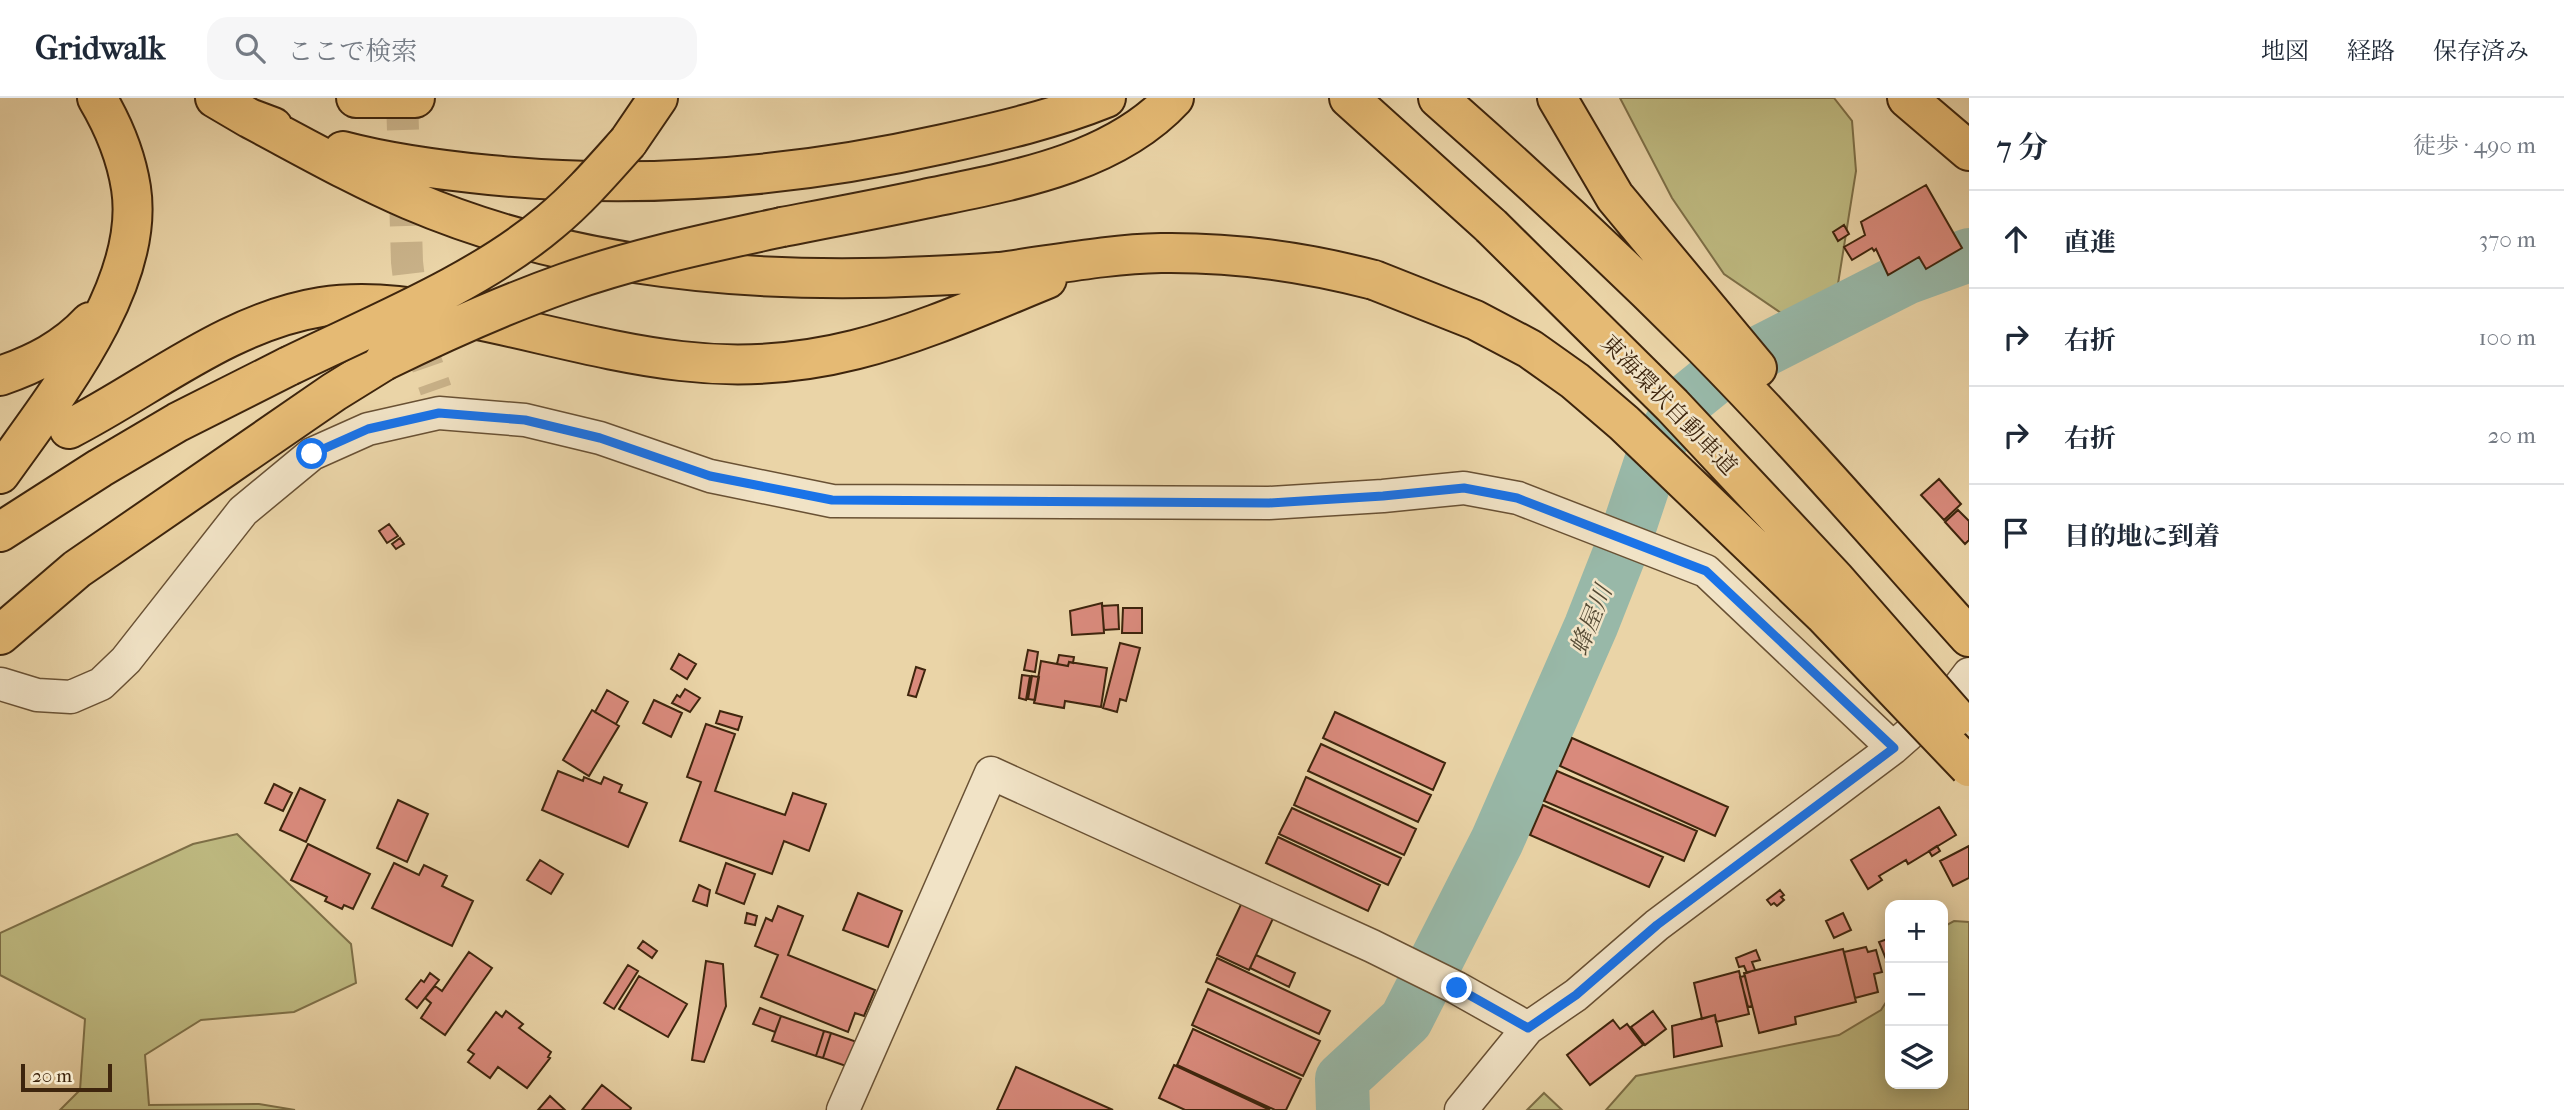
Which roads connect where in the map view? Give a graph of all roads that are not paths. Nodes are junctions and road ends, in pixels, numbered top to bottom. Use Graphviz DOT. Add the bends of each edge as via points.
graph roads {
  1 [pos="97,98"];
  2 [pos="215,98"];
  3 [pos="356,98"];
  4 [pos="415,98"];
  5 [pos="658,98"];
  6 [pos="1106,98"];
  7 [pos="1174,98"];
  8 [pos="1349,98"];
  9 [pos="1438,98"];
  10 [pos="1557,98"];
  11 [pos="1907,98"];
  12 [pos="249,117"];
  13 [pos="1969,151"];
  14 [pos="1119,256"];
  15 [pos="115,287"];
  16 [pos="0,376"];
  17 [pos="69,429"];
  18 [pos="0,474"];
  19 [pos="0,532"];
  20 [pos="1969,609"];
  21 [pos="0,635"];
  22 [pos="1969,637"];
  23 [pos="1969,674"];
  24 [pos="1,684"];
  25 [pos="1969,732"];
  26 [pos="1894,748"];
  27 [pos="1969,766"];
  28 [pos="1528,1028"];
  29 [pos="843,1110"];
  30 [pos="1461,1110"];
  1 -- 15 [label="highway" via="122,152 131,189 132,221"];
  2 -- 12 [label="highway"];
  3 -- 4 [label="highway"];
  5 -- 19 [label="highway, bridge" via="628,142 585,191 499,258 436,295 178,422"];
  6 -- 12 [label="highway" via="990,134 909,152 751,175 668,180 573,182 440,170 323,145"];
  7 -- 21 [label="highway, bridge" via="1128,135 1088,156 1034,174 644,259 567,282 447,330 334,392 77,569"];
  8 -- 25 [label="highway, 東海環状自動車道, bridge" via="1491,226 1672,405 1835,579"];
  9 -- 22 [label="highway" via="1712,356"];
  10 -- 20 [label="highway" via="1615,197 1728,335"];
  11 -- 13 [label="highway"];
  12 -- 14 [label="highway" via="411,201 545,245 608,258 707,271 847,279 995,272"];
  14 -- 17 [label="highway" via="1050,278 902,338 845,354 733,366 679,361 398,306 321,307 240,333"];
  14 -- 27 [label="highway, bridge" via="1198,253 1333,269 1374,280 1475,320 1530,349 1624,423 1824,614"];
  15 -- 16 [label="highway" via="78,335 54,353"];
  15 -- 18 [label="highway" via="76,365"];
  23 -- 26 [label="street" via="1953,695"];
  24 -- 26 [label="street" via="37,695 71,697 101,684 126,660 243,511 312,454 437,402 600,438 710,476 832,500 1269,503 1464,488 1517,498 1706,571"];
  26 -- 28 [label="street"];
  28 -- 29 [label="street" via="1372,946 990,773"];
  28 -- 30 [label="street"];
}
